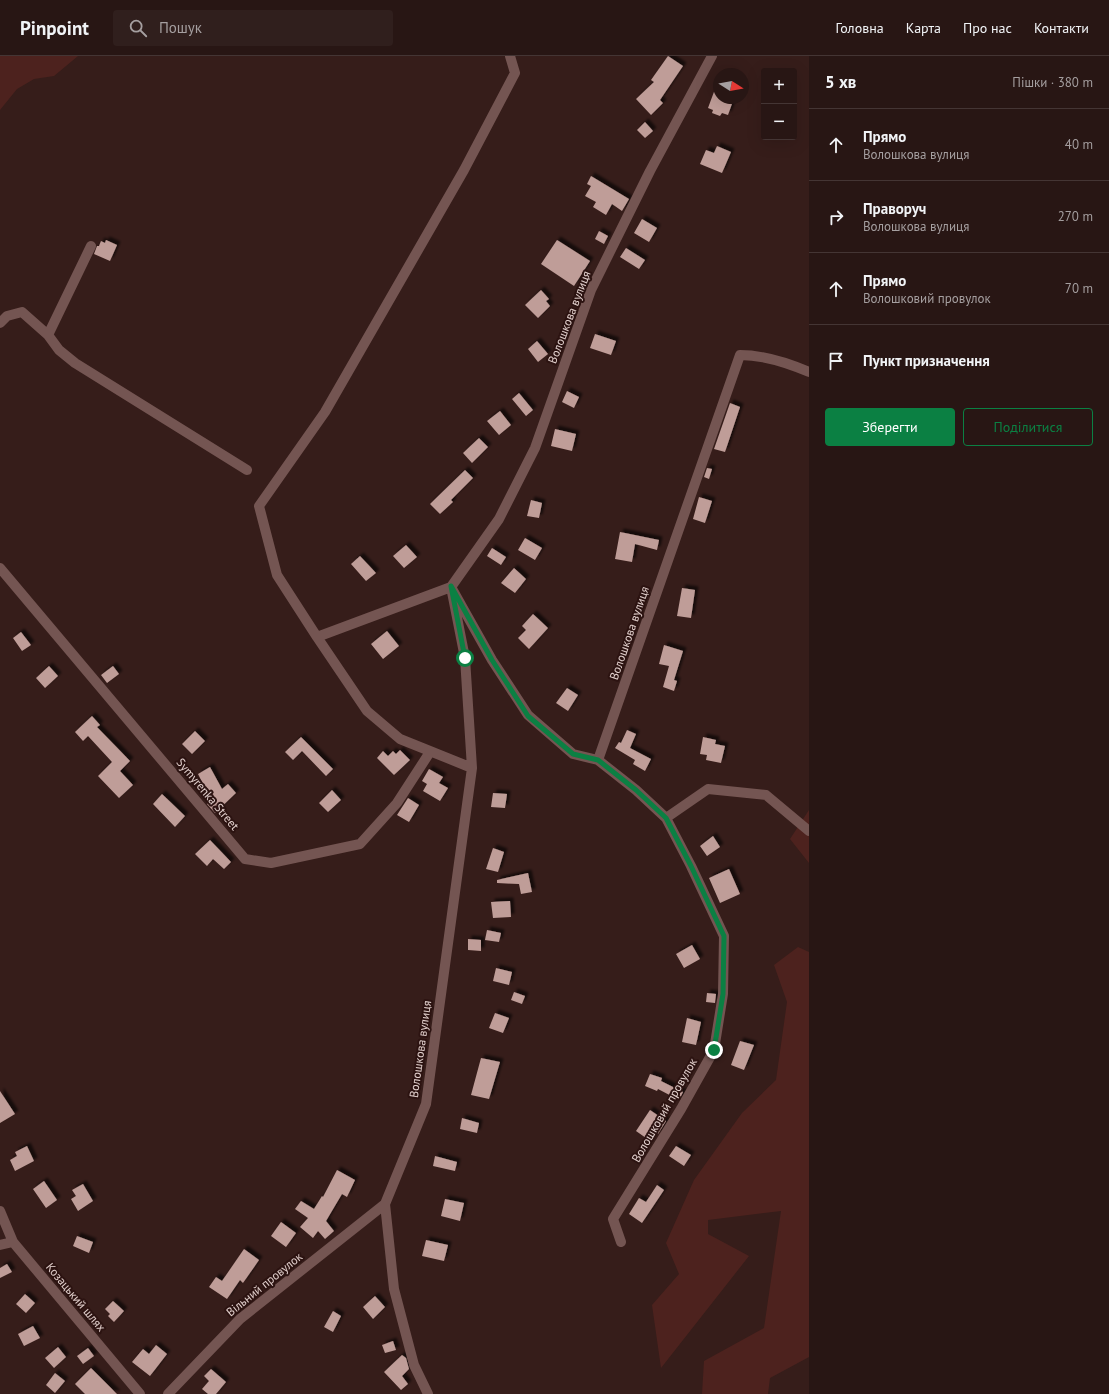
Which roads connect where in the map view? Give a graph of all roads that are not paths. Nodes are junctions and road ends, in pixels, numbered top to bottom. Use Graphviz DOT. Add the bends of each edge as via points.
graph roads {
  1 [pos="510,56"];
  2 [pos="712,56"];
  3 [pos="91,246"];
  4 [pos="0,323"];
  5 [pos="48,335"];
  6 [pos="809,372"];
  7 [pos="247,470"];
  8 [pos="0,568"];
  9 [pos="451,586"];
  10 [pos="317,637"];
  11 [pos="430,752"];
  12 [pos="598,760"];
  13 [pos="472,768"];
  14 [pos="666,818"];
  15 [pos="809,831"];
  16 [pos="385,1204"];
  17 [pos="0,1211"];
  18 [pos="13,1242"];
  19 [pos="621,1242"];
  20 [pos="0,1245"];
  21 [pos="140,1394"];
  22 [pos="168,1394"];
  23 [pos="428,1394"];
  1 -- 10 [label="street" via="515,73 464,170 325,412 259,506 277,575"];
  2 -- 9 [label="street, Волошкова вулиця" via="650,171 591,290 536,448 499,519"];
  3 -- 5 [label="street"];
  4 -- 5 [label="street" via="8,316 22,312"];
  5 -- 7 [label="street" via="75,363"];
  6 -- 12 [label="street, Волошкова вулиця" via="752,355 740,355"];
  8 -- 11 [label="street, Symyrenka Street" via="245,859 271,863 360,844 397,803"];
  9 -- 10 [label="street"];
  9 -- 12 [label="street" via="492,660 528,716 573,754"];
  9 -- 13 [label="street, Волошкова вулиця" via="465,658"];
  10 -- 11 [label="street" via="367,711 400,738"];
  11 -- 13 [label="street"];
  12 -- 14 [label="street"];
  13 -- 16 [label="street, Волошкова вулиця" via="426,1104"];
  14 -- 15 [label="street" via="708,789 766,795"];
  14 -- 19 [label="street, Волошковий провулок" via="724,936 723,994 714,1050 614,1219"];
  16 -- 22 [label="street, Вільний провулок" via="240,1319"];
  16 -- 23 [label="street, Волошкова вулиця" via="394,1289 414,1365"];
  17 -- 18 [label="street, Козацький шлях"];
  18 -- 20 [label="street"];
  18 -- 21 [label="street, Козацький шлях"];
}
